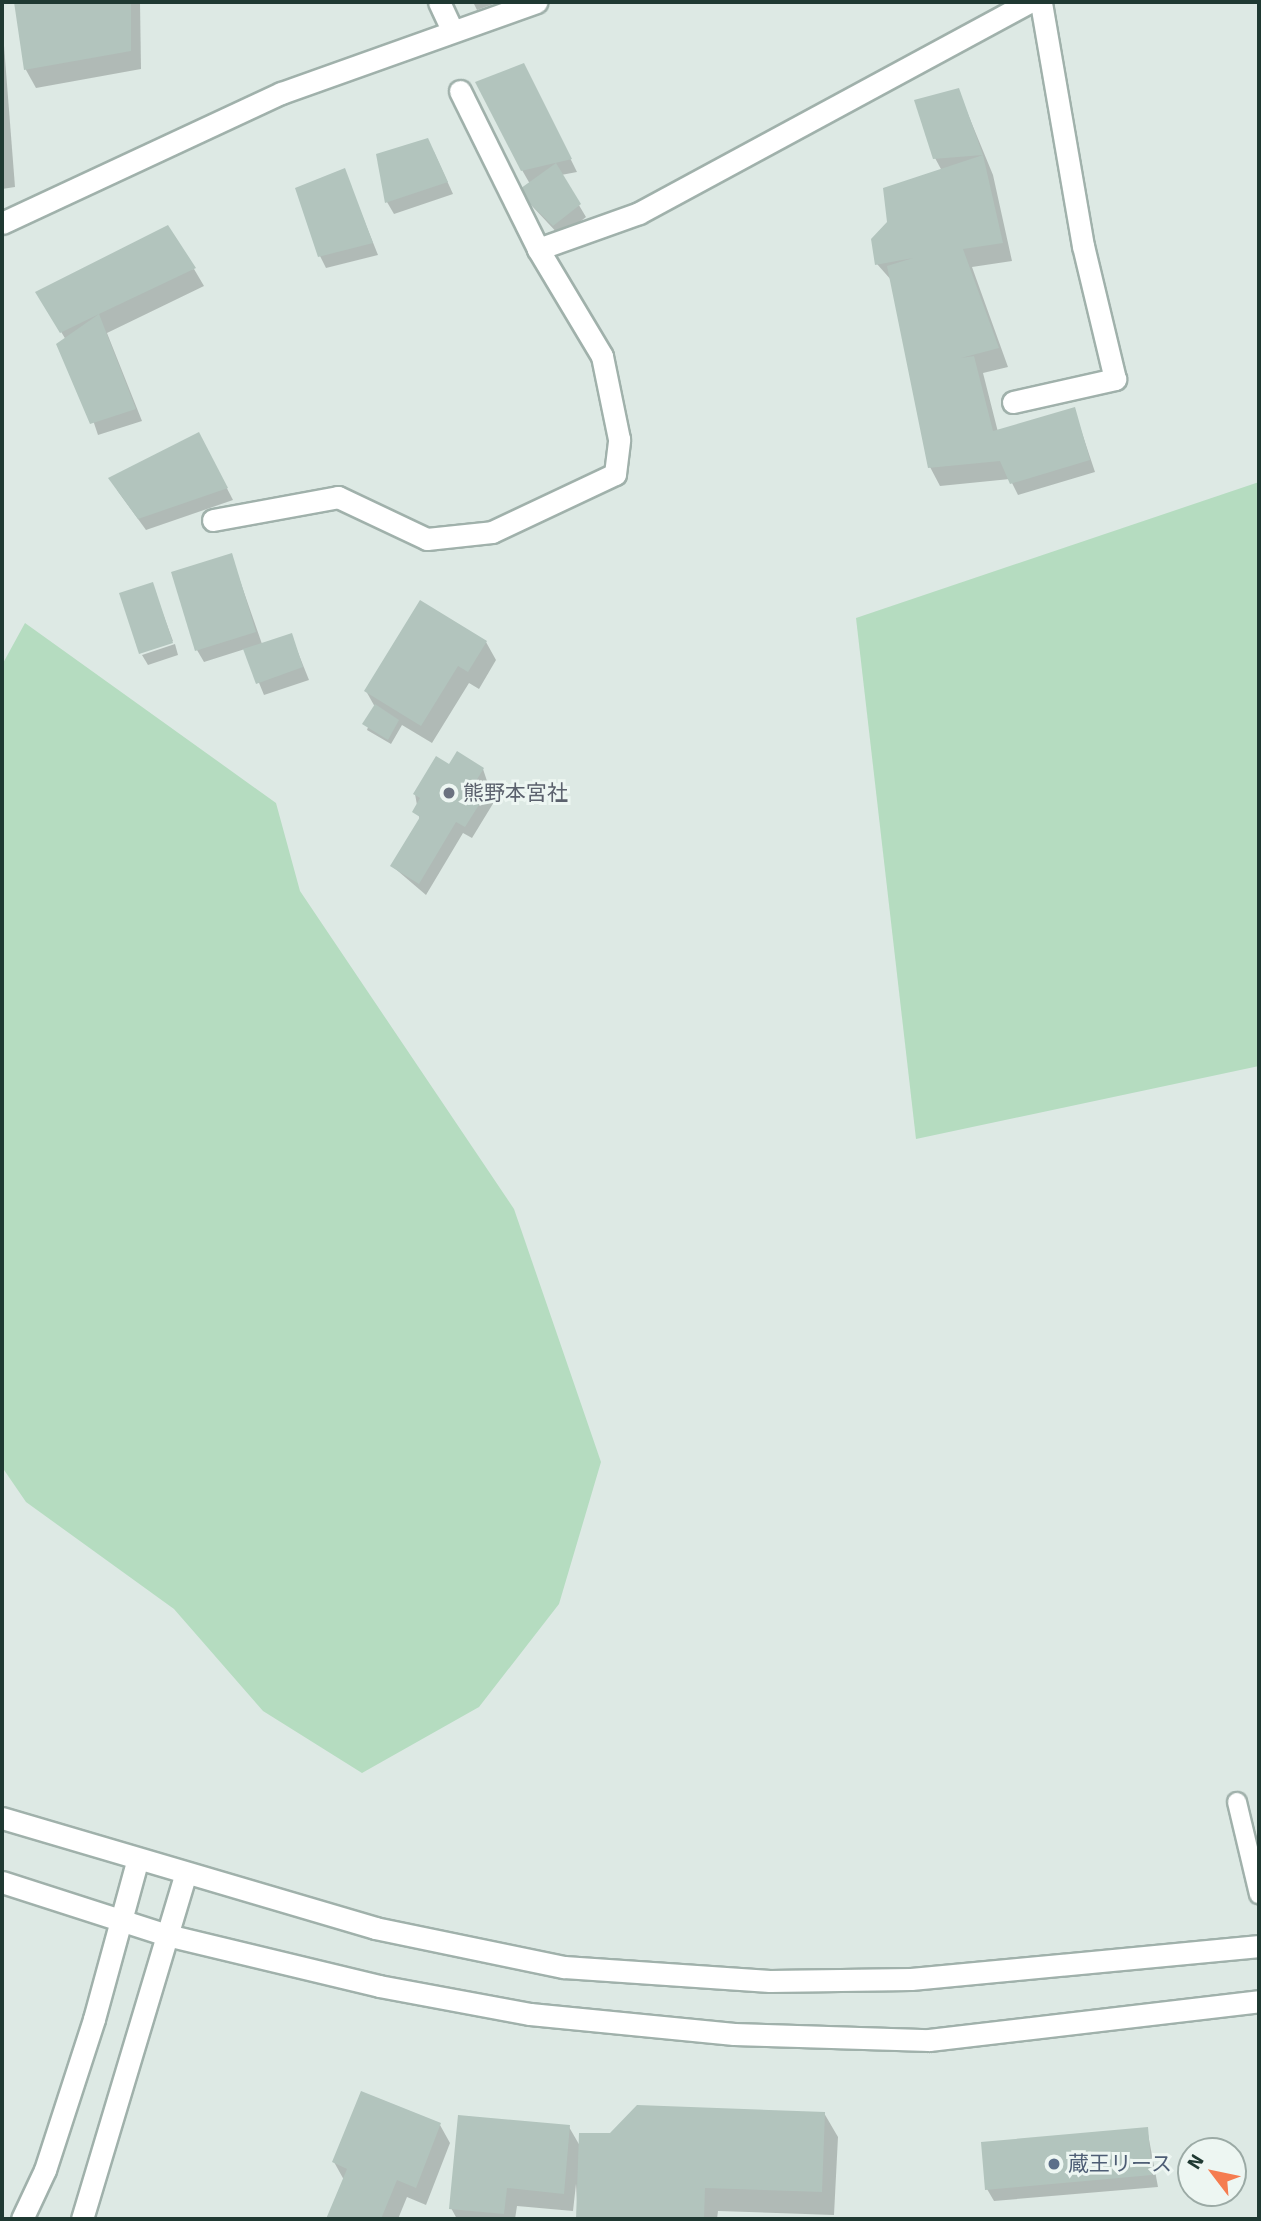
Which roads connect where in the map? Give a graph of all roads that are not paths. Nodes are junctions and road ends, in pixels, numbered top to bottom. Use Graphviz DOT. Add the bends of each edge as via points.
graph roads {
  1 [pos="439,2"];
  2 [pos="536,2"];
  3 [pos="1030,2"];
  4 [pos="1041,2"];
  5 [pos="452,30"];
  6 [pos="460,90"];
  7 [pos="2,223"];
  8 [pos="538,249"];
  9 [pos="1013,402"];
  10 [pos="213,520"];
  11 [pos="1237,1802"];
  12 [pos="2,1818"];
  13 [pos="137,1862"];
  14 [pos="185,1875"];
  15 [pos="2,1882"];
  16 [pos="1259,1894"];
  17 [pos="120,1921"];
  18 [pos="167,1935"];
  19 [pos="1259,1946"];
  20 [pos="1259,2001"];
  21 [pos="22,2219"];
  22 [pos="82,2219"];
  1 -- 5 [label="street"];
  2 -- 5 [label="street"];
  3 -- 8 [label="street" via="639,213"];
  4 -- 9 [label="street" via="1083,246 1115,379"];
  5 -- 7 [label="street" via="281,93"];
  6 -- 8 [label="street"];
  8 -- 10 [label="street" via="602,356 619,439 615,474 479,533 427,539 338,497"];
  11 -- 16 [label="lane"];
  12 -- 13 [label="street"];
  13 -- 14 [label="street"];
  13 -- 17 [label="street"];
  14 -- 18 [label="street"];
  14 -- 19 [label="street" via="469,1950 564,1967 743,1979 976,1975"];
  15 -- 17 [label="street"];
  17 -- 18 [label="street"];
  17 -- 21 [label="street" via="45,2170"];
  18 -- 20 [label="street" via="530,2014 734,2034 929,2040"];
  18 -- 22 [label="street"];
}
